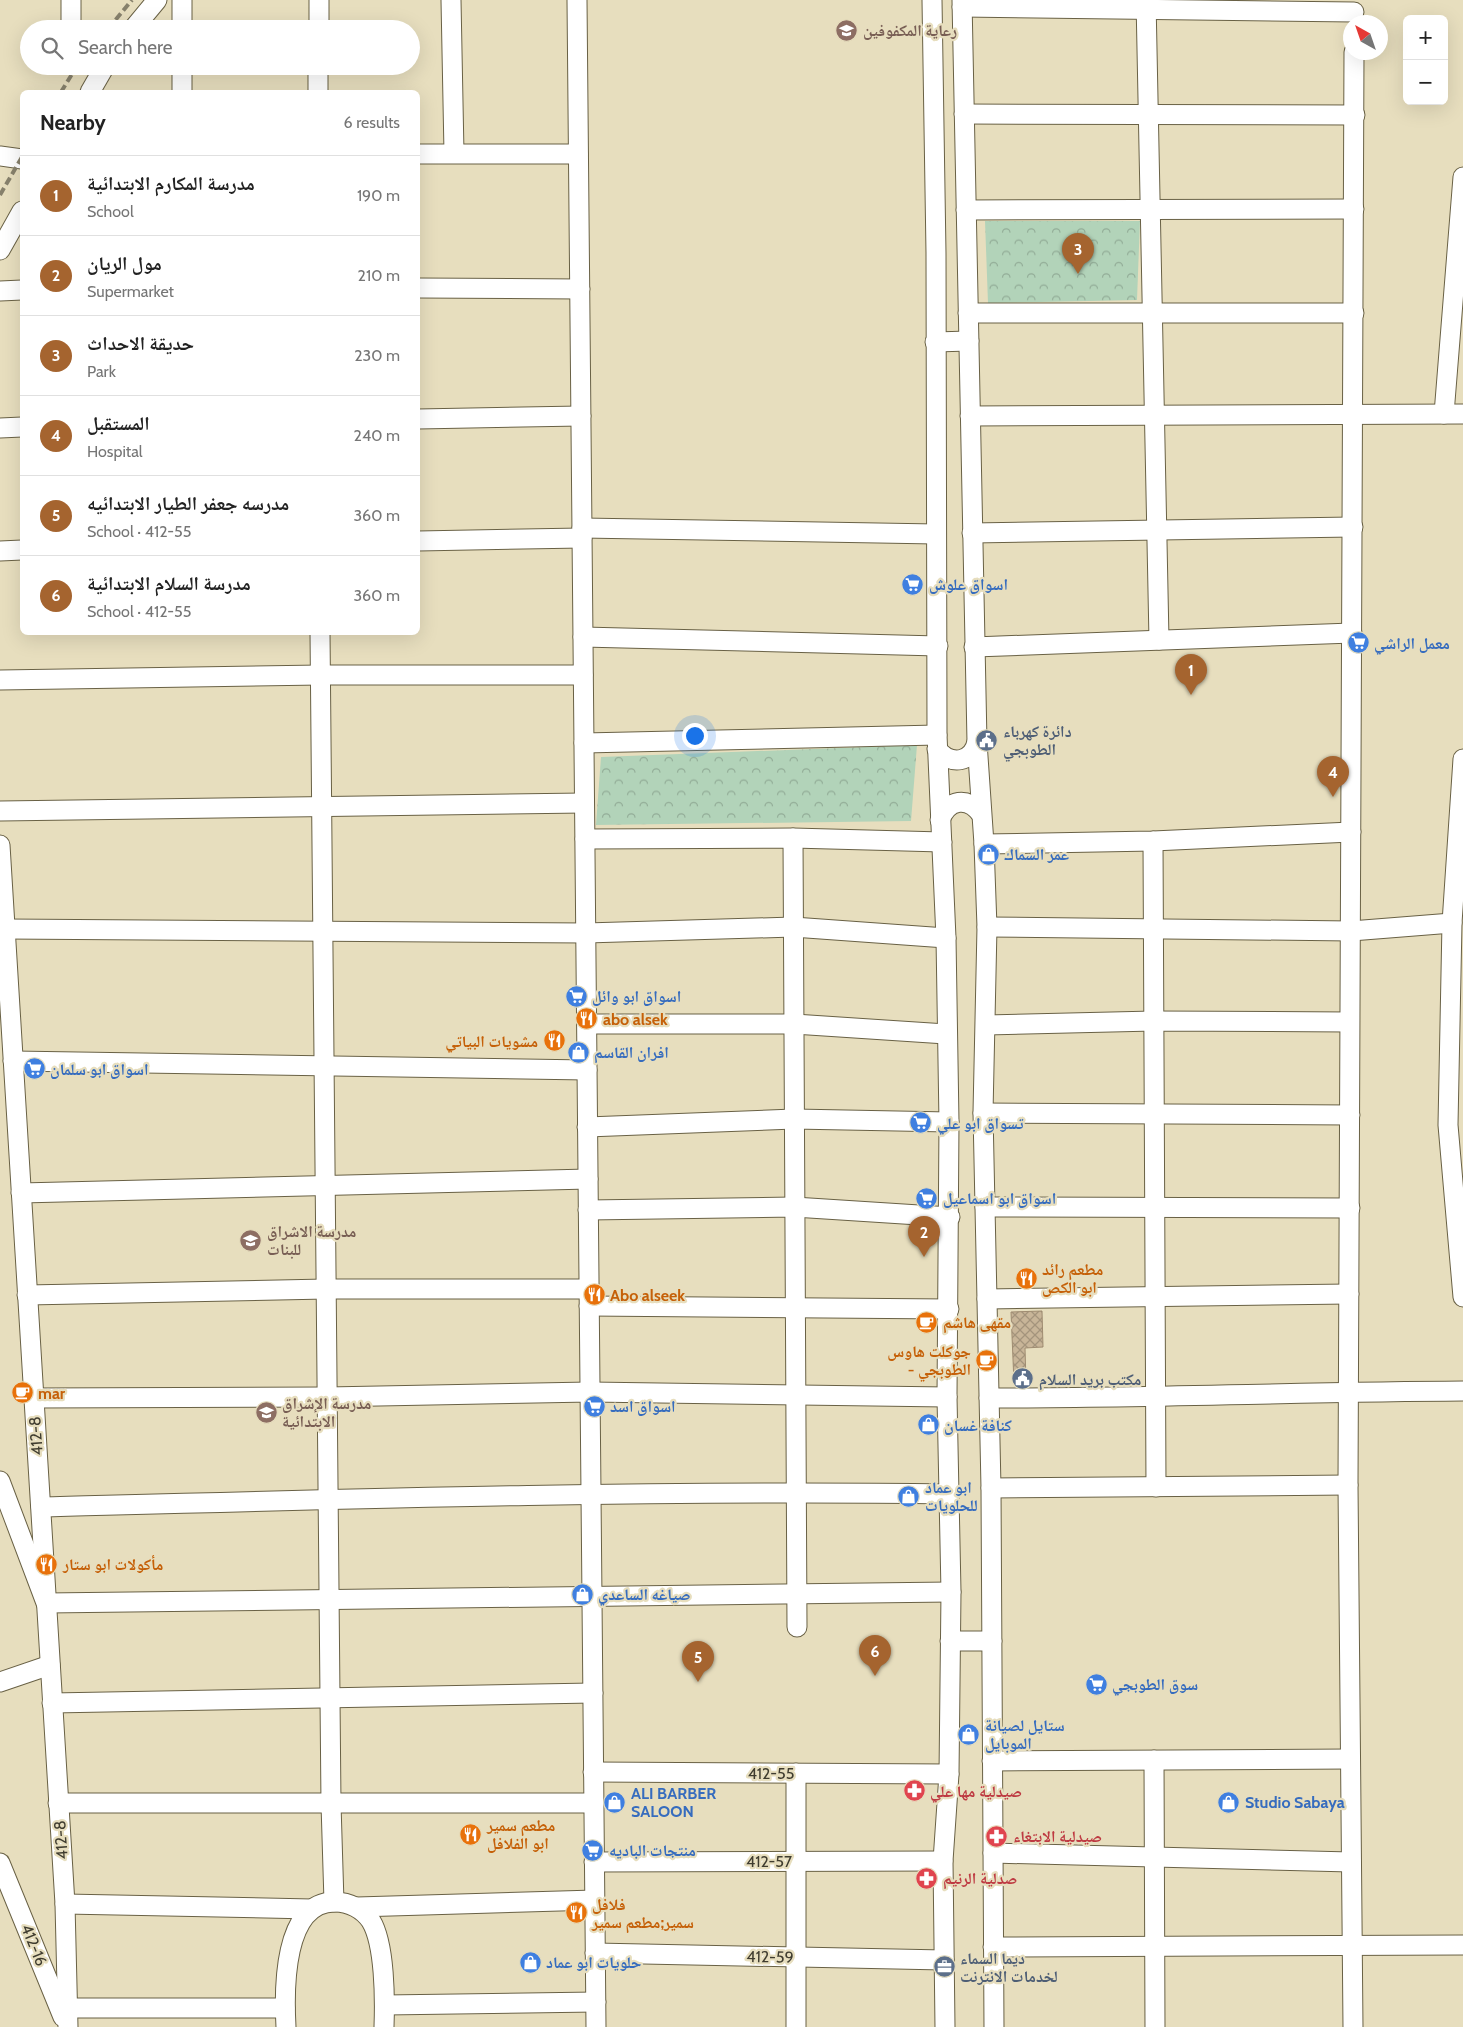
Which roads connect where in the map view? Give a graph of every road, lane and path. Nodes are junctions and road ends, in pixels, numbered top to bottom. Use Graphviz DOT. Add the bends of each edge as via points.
graph roads {
  1 [pos="71,0"];
  2 [pos="157,0"];
  3 [pos="182,0"];
  4 [pos="319,0"];
  5 [pos="451,0"];
  6 [pos="577,0"];
  7 [pos="932,0"];
  8 [pos="962,3"];
  9 [pos="1146,5"];
  10 [pos="1354,11"];
  11 [pos="71,20"];
  12 [pos="140,20"];
  13 [pos="182,20"];
  14 [pos="319,20"];
  15 [pos="1354,60"];
  16 [pos="100,75"];
  17 [pos="182,75"];
  18 [pos="318,75"];
  19 [pos="91,90"];
  20 [pos="182,90"];
  21 [pos="318,90"];
  22 [pos="964,114"];
  23 [pos="1148,115"];
  24 [pos="1355,115"];
  25 [pos="454,153"];
  26 [pos="420,154"];
  27 [pos="578,154"];
  28 [pos="0,156"];
  29 [pos="20,159"];
  30 [pos="1463,177"];
  31 [pos="1354,209"];
  32 [pos="966,210"];
  33 [pos="1150,210"];
  34 [pos="20,214"];
  35 [pos="0,250"];
  36 [pos="420,288"];
  37 [pos="580,289"];
  38 [pos="20,290"];
  39 [pos="0,291"];
  40 [pos="968,313"];
  41 [pos="1152,313"];
  42 [pos="1354,313"];
  43 [pos="969,341"];
  44 [pos="935,342"];
  45 [pos="1454,414"];
  46 [pos="581,416"];
  47 [pos="970,416"];
  48 [pos="1155,416"];
  49 [pos="1353,416"];
  50 [pos="420,419"];
  51 [pos="20,427"];
  52 [pos="0,428"];
  53 [pos="1353,527"];
  54 [pos="1157,530"];
  55 [pos="582,533"];
  56 [pos="972,533"];
  57 [pos="936,534"];
  58 [pos="420,541"];
  59 [pos="20,550"];
  60 [pos="0,551"];
  61 [pos="1352,633"];
  62 [pos="320,635"];
  63 [pos="583,637"];
  64 [pos="1159,640"];
  65 [pos="938,646"];
  66 [pos="974,647"];
  67 [pos="321,675"];
  68 [pos="583,675"];
  69 [pos="0,680"];
  70 [pos="937,742"];
  71 [pos="977,742"];
  72 [pos="584,744"];
  73 [pos="1463,759"];
  74 [pos="584,804"];
  75 [pos="322,806"];
  76 [pos="0,811"];
  77 [pos="981,814"];
  78 [pos="940,820"];
  79 [pos="1351,832"];
  80 [pos="793,838"];
  81 [pos="585,839"];
  82 [pos="1153,841"];
  83 [pos="942,842"];
  84 [pos="984,844"];
  85 [pos="0,845"];
  86 [pos="1452,923"];
  87 [pos="793,927"];
  88 [pos="986,927"];
  89 [pos="5,929"];
  90 [pos="1154,929"];
  91 [pos="1351,931"];
  92 [pos="323,932"];
  93 [pos="586,933"];
  94 [pos="946,938"];
  95 [pos="1457,1014"];
  96 [pos="1154,1021"];
  97 [pos="1349,1022"];
  98 [pos="586,1024"];
  99 [pos="794,1024"];
  100 [pos="986,1025"];
  101 [pos="946,1034"];
  102 [pos="324,1066"];
  103 [pos="587,1070"];
  104 [pos="9,1075"];
  105 [pos="984,1113"];
  106 [pos="1154,1114"];
  107 [pos="1350,1115"];
  108 [pos="794,1120"];
  109 [pos="949,1122"];
  110 [pos="588,1127"];
  111 [pos="588,1179"];
  112 [pos="325,1186"];
  113 [pos="21,1193"];
  114 [pos="794,1207"];
  115 [pos="985,1207"];
  116 [pos="1155,1207"];
  117 [pos="1350,1208"];
  118 [pos="588,1210"];
  119 [pos="950,1217"];
  120 [pos="326,1289"];
  121 [pos="1349,1294"];
  122 [pos="28,1295"];
  123 [pos="1155,1297"];
  124 [pos="1463,1297"];
  125 [pos="589,1298"];
  126 [pos="987,1299"];
  127 [pos="795,1308"];
  128 [pos="949,1309"];
  129 [pos="1348,1391"];
  130 [pos="1463,1391"];
  131 [pos="590,1392"];
  132 [pos="795,1396"];
  133 [pos="327,1397"];
  134 [pos="947,1397"];
  135 [pos="34,1398"];
  136 [pos="989,1398"];
  137 [pos="1155,1398"];
  138 [pos="0,1481"];
  139 [pos="1348,1485"];
  140 [pos="1156,1487"];
  141 [pos="991,1488"];
  142 [pos="796,1492"];
  143 [pos="591,1493"];
  144 [pos="950,1494"];
  145 [pos="328,1500"];
  146 [pos="40,1507"];
  147 [pos="796,1592"];
  148 [pos="951,1592"];
  149 [pos="592,1598"];
  150 [pos="329,1601"];
  151 [pos="46,1603"];
  152 [pos="796,1628"];
  153 [pos="950,1641"];
  154 [pos="992,1641"];
  155 [pos="50,1665"];
  156 [pos="0,1682"];
  157 [pos="593,1693"];
  158 [pos="330,1699"];
  159 [pos="52,1703"];
  160 [pos="1350,1759"];
  161 [pos="992,1760"];
  162 [pos="1154,1760"];
  163 [pos="594,1772"];
  164 [pos="796,1773"];
  165 [pos="949,1774"];
  166 [pos="58,1803"];
  167 [pos="594,1803"];
  168 [pos="330,1804"];
  169 [pos="993,1853"];
  170 [pos="1154,1857"];
  171 [pos="796,1861"];
  172 [pos="943,1861"];
  173 [pos="594,1862"];
  174 [pos="1351,1862"];
  175 [pos="0,1864"];
  176 [pos="595,1900"];
  177 [pos="334,1902"];
  178 [pos="65,1904"];
  179 [pos="357,1908"];
  180 [pos="312,1909"];
  181 [pos="1352,1945"];
  182 [pos="1463,1945"];
  183 [pos="1155,1946"];
  184 [pos="993,1947"];
  185 [pos="595,1954"];
  186 [pos="796,1957"];
  187 [pos="944,1960"];
  188 [pos="596,2002"];
  189 [pos="385,2004"];
  190 [pos="67,2008"];
  191 [pos="285,2018"];
  192 [pos="68,2027"];
  193 [pos="384,2027"];
  194 [pos="596,2027"];
  195 [pos="796,2027"];
  196 [pos="945,2027"];
  197 [pos="994,2027"];
  198 [pos="1155,2027"];
  199 [pos="1352,2027"];
  1 -- 11 [label="street"];
  2 -- 12 [label="street"];
  3 -- 13 [label="street"];
  4 -- 14 [label="street"];
  5 -- 25 [label="street"];
  6 -- 27 [label="street"];
  7 -- 44 [label="street"];
  8 -- 9 [label="street"];
  8 -- 22 [label="street"];
  9 -- 10 [label="street"];
  9 -- 23 [label="street"];
  15 -- 24 [label="street"];
  16 -- 19 [label="street"];
  17 -- 20 [label="street"];
  18 -- 21 [label="street"];
  22 -- 23 [label="street"];
  22 -- 32 [label="street"];
  23 -- 24 [label="street"];
  23 -- 33 [label="street"];
  24 -- 31 [label="street"];
  25 -- 26 [label="street"];
  25 -- 27 [label="street"];
  27 -- 37 [label="street"];
  28 -- 29 [label="street"];
  30 -- 45 [label="street"];
  31 -- 33 [label="street"];
  31 -- 42 [label="street"];
  32 -- 33 [label="street"];
  32 -- 40 [label="street"];
  33 -- 41 [label="street"];
  34 -- 35 [label="street"];
  36 -- 37 [label="street"];
  37 -- 46 [label="street"];
  38 -- 39 [label="street"];
  40 -- 41 [label="street"];
  40 -- 43 [label="street"];
  41 -- 42 [label="street"];
  41 -- 48 [label="street"];
  42 -- 49 [label="street"];
  43 -- 44 [label="street"];
  43 -- 47 [label="street"];
  44 -- 57 [label="street"];
  45 -- 49 [label="street"];
  46 -- 50 [label="street"];
  46 -- 55 [label="street"];
  47 -- 48 [label="street"];
  47 -- 56 [label="street"];
  48 -- 49 [label="street"];
  48 -- 54 [label="street"];
  49 -- 53 [label="street"];
  51 -- 52 [label="street"];
  53 -- 54 [label="street"];
  53 -- 61 [label="street"];
  54 -- 56 [label="street"];
  54 -- 64 [label="street"];
  55 -- 57 [label="street"];
  55 -- 58 [label="street"];
  55 -- 63 [label="street"];
  56 -- 66 [label="street"];
  57 -- 65 [label="street"];
  59 -- 60 [label="street"];
  61 -- 64 [label="street"];
  61 -- 79 [label="street"];
  62 -- 67 [label="street"];
  63 -- 65 [label="street"];
  63 -- 68 [label="street"];
  64 -- 66 [label="street"];
  65 -- 70 [label="street"];
  66 -- 71 [label="street"];
  67 -- 68 [label="street"];
  67 -- 69 [label="street"];
  67 -- 75 [label="street"];
  68 -- 72 [label="street"];
  70 -- 71 [label="street" via="946,759 960,761 972,754"];
  70 -- 72 [label="street"];
  70 -- 78 [label="street"];
  71 -- 77 [label="street"];
  72 -- 74 [label="street"];
  73 -- 86 [label="street"];
  74 -- 75 [label="street"];
  74 -- 81 [label="street"];
  75 -- 76 [label="street"];
  75 -- 92 [label="street"];
  77 -- 78 [label="street" via="968,802 958,802 943,811"];
  77 -- 84 [label="street"];
  78 -- 83 [label="street"];
  79 -- 82 [label="street"];
  79 -- 91 [label="street"];
  80 -- 81 [label="street"];
  80 -- 83 [label="street"];
  80 -- 87 [label="street"];
  81 -- 93 [label="street"];
  82 -- 84 [label="street"];
  82 -- 90 [label="street"];
  83 -- 94 [label="street"];
  84 -- 88 [label="street"];
  85 -- 89 [label="street, 412-8"];
  86 -- 91 [label="street"];
  86 -- 95 [label="street"];
  87 -- 93 [label="street"];
  87 -- 94 [label="street"];
  87 -- 99 [label="street"];
  88 -- 90 [label="street"];
  88 -- 100 [label="street"];
  89 -- 92 [label="street"];
  89 -- 104 [label="street, 412-8"];
  90 -- 91 [label="street"];
  90 -- 96 [label="street"];
  91 -- 97 [label="street"];
  92 -- 93 [label="street"];
  92 -- 102 [label="street"];
  93 -- 98 [label="street"];
  94 -- 101 [label="street"];
  95 -- 124 [label="street" via="1448,1125"];
  96 -- 97 [label="street"];
  96 -- 100 [label="street"];
  96 -- 106 [label="street"];
  97 -- 107 [label="street"];
  98 -- 99 [label="street"];
  98 -- 103 [label="street"];
  99 -- 101 [label="street"];
  99 -- 108 [label="street"];
  100 -- 105 [label="street"];
  101 -- 109 [label="street"];
  102 -- 103 [label="street"];
  102 -- 104 [label="street"];
  102 -- 112 [label="street"];
  103 -- 110 [label="street"];
  104 -- 113 [label="street, 412-8"];
  105 -- 106 [label="street"];
  105 -- 115 [label="street"];
  106 -- 107 [label="street"];
  106 -- 116 [label="street"];
  107 -- 117 [label="street"];
  108 -- 109 [label="street"];
  108 -- 110 [label="street"];
  108 -- 114 [label="street"];
  109 -- 119 [label="street"];
  110 -- 111 [label="street"];
  111 -- 112 [label="street"];
  111 -- 118 [label="street"];
  112 -- 113 [label="street"];
  112 -- 120 [label="street"];
  113 -- 122 [label="street, 412-8"];
  114 -- 118 [label="street"];
  114 -- 119 [label="street"];
  114 -- 127 [label="street"];
  115 -- 116 [label="street"];
  115 -- 126 [label="street"];
  116 -- 117 [label="street"];
  116 -- 123 [label="street"];
  117 -- 121 [label="street"];
  118 -- 125 [label="street"];
  119 -- 128 [label="street"];
  120 -- 122 [label="street"];
  120 -- 125 [label="street"];
  120 -- 133 [label="street"];
  121 -- 123 [label="street"];
  121 -- 129 [label="street"];
  122 -- 135 [label="street, 412-8"];
  123 -- 126 [label="street"];
  123 -- 137 [label="street"];
  125 -- 127 [label="street"];
  125 -- 131 [label="street"];
  126 -- 136 [label="street"];
  127 -- 128 [label="street"];
  127 -- 132 [label="street"];
  128 -- 134 [label="street"];
  129 -- 130 [label="street"];
  129 -- 137 [label="street"];
  129 -- 139 [label="street"];
  131 -- 132 [label="street"];
  131 -- 133 [label="street"];
  131 -- 143 [label="street"];
  132 -- 134 [label="street"];
  132 -- 142 [label="street"];
  133 -- 135 [label="street"];
  133 -- 145 [label="street"];
  134 -- 144 [label="street"];
  135 -- 146 [label="street, 412-8"];
  136 -- 137 [label="street"];
  136 -- 141 [label="street"];
  137 -- 140 [label="street"];
  138 -- 151 [label="street"];
  139 -- 140 [label="street"];
  139 -- 160 [label="street"];
  140 -- 141 [label="street"];
  141 -- 154 [label="street"];
  142 -- 143 [label="street"];
  142 -- 144 [label="street"];
  142 -- 147 [label="street"];
  143 -- 145 [label="street"];
  143 -- 149 [label="street"];
  144 -- 148 [label="street"];
  145 -- 146 [label="street"];
  145 -- 150 [label="street"];
  146 -- 151 [label="street, 412-8"];
  147 -- 148 [label="street"];
  147 -- 149 [label="street"];
  147 -- 152 [label="street"];
  148 -- 153 [label="street"];
  149 -- 150 [label="street"];
  149 -- 157 [label="street"];
  150 -- 151 [label="street"];
  150 -- 158 [label="street"];
  151 -- 155 [label="street, 412-8"];
  153 -- 154 [label="street"];
  153 -- 165 [label="street"];
  154 -- 161 [label="street"];
  155 -- 156 [label="street"];
  155 -- 159 [label="street, 412-8"];
  157 -- 158 [label="street"];
  157 -- 163 [label="street"];
  158 -- 159 [label="street"];
  158 -- 168 [label="street"];
  159 -- 166 [label="street, 412-8"];
  160 -- 162 [label="street"];
  160 -- 174 [label="street"];
  161 -- 162 [label="street"];
  161 -- 169 [label="street"];
  162 -- 170 [label="street"];
  163 -- 164 [label="street, 412-55"];
  163 -- 167 [label="street"];
  164 -- 165 [label="street, 412-55"];
  164 -- 171 [label="street"];
  165 -- 172 [label="street"];
  166 -- 168 [label="street"];
  166 -- 178 [label="street, 412-8"];
  167 -- 168 [label="street"];
  167 -- 173 [label="street"];
  168 -- 177 [label="street"];
  169 -- 170 [label="street"];
  169 -- 184 [label="street"];
  170 -- 174 [label="street"];
  170 -- 183 [label="street"];
  171 -- 172 [label="street, 412-57"];
  171 -- 173 [label="street, 412-57"];
  171 -- 186 [label="street"];
  172 -- 187 [label="street"];
  173 -- 176 [label="street"];
  174 -- 181 [label="street"];
  175 -- 192 [label="street, 412-16"];
  176 -- 179 [label="street"];
  176 -- 185 [label="street"];
  177 -- 179 [label="street"];
  177 -- 180 [label="street"];
  178 -- 180 [label="street"];
  178 -- 190 [label="street, 412-8"];
  179 -- 189 [label="street" via="375,1930"];
  180 -- 191 [label="street" via="298,1924 294,1937 288,1965"];
  181 -- 182 [label="street"];
  181 -- 183 [label="street"];
  181 -- 199 [label="street"];
  183 -- 184 [label="street"];
  183 -- 198 [label="street"];
  184 -- 197 [label="street"];
  185 -- 186 [label="street, 412-59"];
  185 -- 188 [label="street"];
  186 -- 187 [label="street, 412-59"];
  186 -- 195 [label="street"];
  187 -- 196 [label="street"];
  188 -- 189 [label="street"];
  188 -- 194 [label="street"];
  189 -- 193 [label="street"];
  190 -- 191 [label="street"];
  190 -- 192 [label="street, 412-8"];
}
